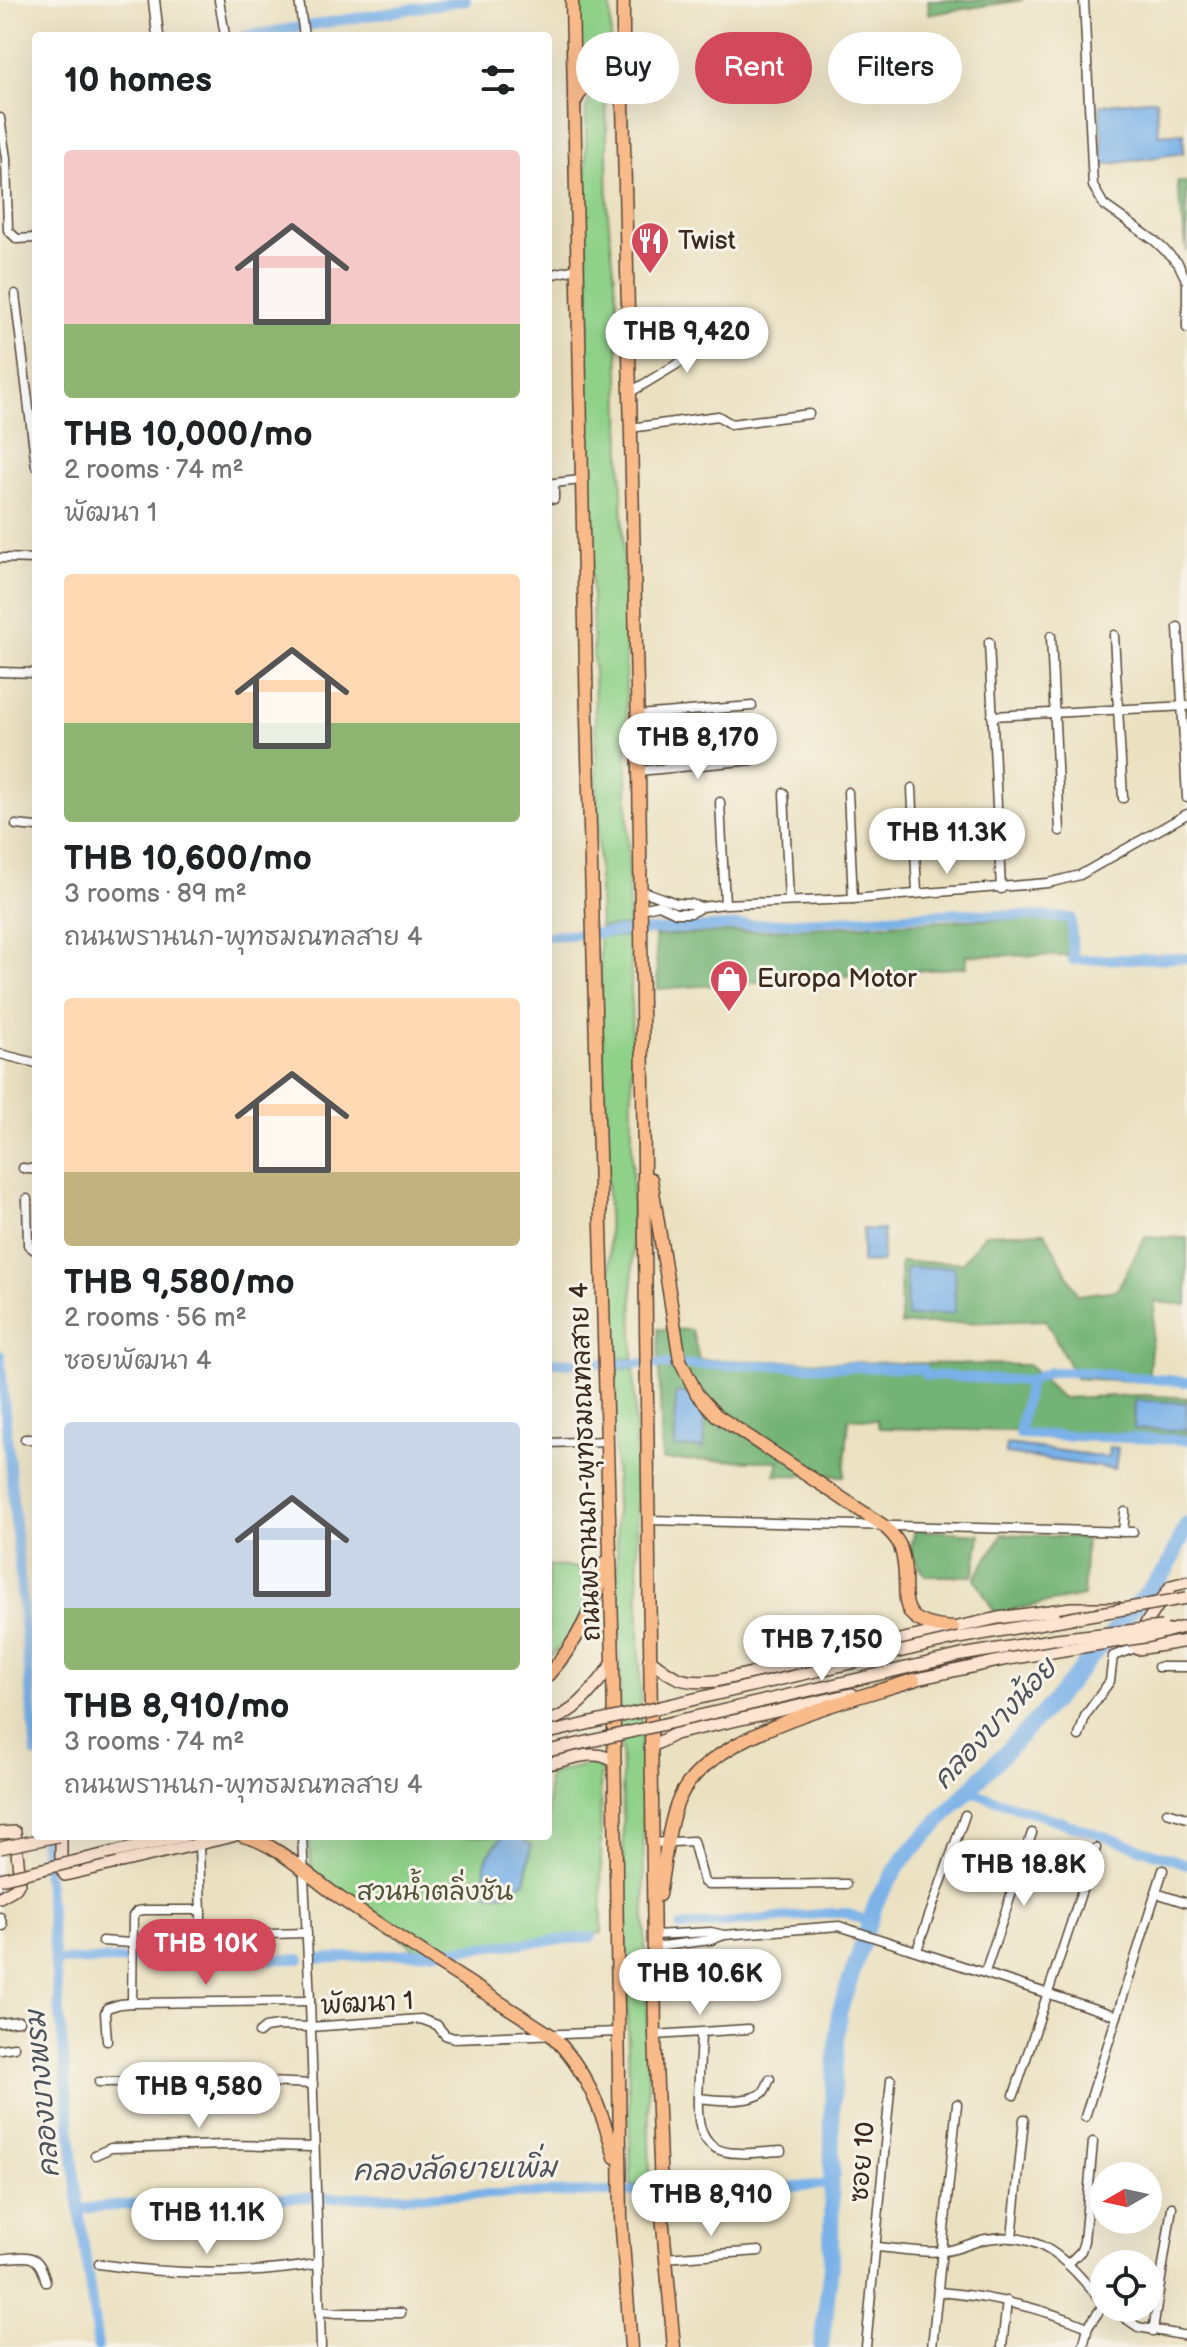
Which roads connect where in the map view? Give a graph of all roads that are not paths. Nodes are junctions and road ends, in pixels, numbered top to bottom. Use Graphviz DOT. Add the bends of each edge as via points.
graph roads {
  1 [pos="154,0"];
  2 [pos="219,0"];
  3 [pos="299,0"];
  4 [pos="1084,0"];
  5 [pos="623,3"];
  6 [pos="572,4"];
  7 [pos="158,32"];
  8 [pos="224,32"];
  9 [pos="303,32"];
  10 [pos="623,32"];
  11 [pos="576,99"];
  12 [pos="623,104"];
  13 [pos="573,105"];
  14 [pos="0,118"];
  15 [pos="4,209"];
  16 [pos="32,238"];
  17 [pos="577,269"];
  18 [pos="552,274"];
  19 [pos="15,294"];
  20 [pos="1187,328"];
  21 [pos="744,349"];
  22 [pos="629,393"];
  23 [pos="809,414"];
  24 [pos="630,428"];
  25 [pos="32,433"];
  26 [pos="581,480"];
  27 [pos="554,499"];
  28 [pos="0,558"];
  29 [pos="32,559"];
  30 [pos="1178,627"];
  31 [pos="1114,635"];
  32 [pos="1051,636"];
  33 [pos="989,642"];
  34 [pos="0,672"];
  35 [pos="32,673"];
  36 [pos="752,706"];
  37 [pos="1184,706"];
  38 [pos="1118,709"];
  39 [pos="1055,713"];
  40 [pos="638,715"];
  41 [pos="992,716"];
  42 [pos="753,760"];
  43 [pos="639,771"];
  44 [pos="912,788"];
  45 [pos="848,792"];
  46 [pos="784,793"];
  47 [pos="1123,798"];
  48 [pos="1187,798"];
  49 [pos="720,802"];
  50 [pos="1187,814"];
  51 [pos="16,825"];
  52 [pos="32,827"];
  53 [pos="1060,831"];
  54 [pos="1001,889"];
  55 [pos="640,890"];
  56 [pos="917,893"];
  57 [pos="853,899"];
  58 [pos="789,901"];
  59 [pos="725,904"];
  60 [pos="701,907"];
  61 [pos="641,909"];
  62 [pos="0,1054"];
  63 [pos="32,1062"];
  64 [pos="644,1138"];
  65 [pos="23,1168"];
  66 [pos="32,1169"];
  67 [pos="27,1199"];
  68 [pos="32,1248"];
  69 [pos="25,1439"];
  70 [pos="32,1439"];
  71 [pos="608,1441"];
  72 [pos="552,1443"];
  73 [pos="1125,1512"];
  74 [pos="649,1520"];
  75 [pos="884,1526"];
  76 [pos="610,1544"];
  77 [pos="1187,1582"];
  78 [pos="1187,1598"];
  79 [pos="1125,1608"];
  80 [pos="1187,1626"];
  81 [pos="956,1633"];
  82 [pos="1187,1641"];
  83 [pos="1135,1648"];
  84 [pos="649,1659"];
  85 [pos="613,1663"];
  86 [pos="1158,1667"];
  87 [pos="1187,1667"];
  88 [pos="552,1669"];
  89 [pos="758,1672"];
  90 [pos="914,1680"];
  91 [pos="759,1715"];
  92 [pos="552,1720"];
  93 [pos="552,1732"];
  94 [pos="1079,1736"];
  95 [pos="650,1747"];
  96 [pos="552,1750"];
  97 [pos="614,1762"];
  98 [pos="552,1763"];
  99 [pos="1167,1812"];
  100 [pos="965,1815"];
  101 [pos="1187,1818"];
  102 [pos="0,1833"];
  103 [pos="1032,1833"];
  104 [pos="40,1840"];
  105 [pos="60,1840"];
  106 [pos="168,1840"];
  107 [pos="215,1840"];
  108 [pos="258,1840"];
  109 [pos="302,1840"];
  110 [pos="670,1841"];
  111 [pos="652,1843"];
  112 [pos="199,1844"];
  113 [pos="0,1848"];
  114 [pos="1096,1848"];
  115 [pos="1163,1870"];
  116 [pos="304,1872"];
  117 [pos="0,1879"];
  118 [pos="846,1884"];
  119 [pos="1156,1893"];
  120 [pos="0,1897"];
  121 [pos="1187,1903"];
  122 [pos="202,1910"];
  123 [pos="654,1918"];
  124 [pos="307,1933"];
  125 [pos="270,1934"];
  126 [pos="102,1941"];
  127 [pos="655,1941"];
  128 [pos="131,1943"];
  129 [pos="917,1950"];
  130 [pos="202,1954"];
  131 [pos="985,1972"];
  132 [pos="1049,1994"];
  133 [pos="310,2001"];
  134 [pos="132,2003"];
  135 [pos="1117,2016"];
  136 [pos="19,2021"];
  137 [pos="0,2023"];
  138 [pos="310,2027"];
  139 [pos="748,2029"];
  140 [pos="618,2032"];
  141 [pos="259,2033"];
  142 [pos="701,2033"];
  143 [pos="551,2035"];
  144 [pos="655,2035"];
  145 [pos="107,2041"];
  146 [pos="14,2047"];
  147 [pos="0,2049"];
  148 [pos="770,2079"];
  149 [pos="891,2080"];
  150 [pos="99,2082"];
  151 [pos="313,2084"];
  152 [pos="1014,2095"];
  153 [pos="698,2098"];
  154 [pos="957,2104"];
  155 [pos="1085,2117"];
  156 [pos="1024,2119"];
  157 [pos="1093,2142"];
  158 [pos="313,2147"];
  159 [pos="781,2151"];
  160 [pos="95,2155"];
  161 [pos="620,2175"];
  162 [pos="1172,2207"];
  163 [pos="1012,2238"];
  164 [pos="876,2247"];
  165 [pos="759,2251"];
  166 [pos="944,2251"];
  167 [pos="665,2258"];
  168 [pos="0,2259"];
  169 [pos="1069,2263"];
  170 [pos="99,2264"];
  171 [pos="317,2264"];
  172 [pos="46,2282"];
  173 [pos="1090,2288"];
  174 [pos="940,2292"];
  175 [pos="669,2293"];
  176 [pos="1007,2301"];
  177 [pos="319,2311"];
  178 [pos="401,2313"];
  179 [pos="1091,2322"];
  180 [pos="1131,2322"];
  181 [pos="1088,2327"];
  182 [pos="1153,2331"];
  183 [pos="1187,2336"];
  184 [pos="321,2347"];
  185 [pos="629,2347"];
  186 [pos="674,2347"];
  187 [pos="681,2347"];
  188 [pos="866,2347"];
  189 [pos="932,2347"];
  190 [pos="1002,2347"];
  191 [pos="1083,2347"];
  1 -- 7 [label="street"];
  2 -- 8 [label="street"];
  3 -- 9 [label="street"];
  4 -- 20 [label="street" via="1093,186 1104,205 1178,263 1187,282"];
  5 -- 10 [label="main road"];
  6 -- 13 [label="main road, ถนนพรานนก-พุทธมณฑลสาย 4"];
  11 -- 13 [label="main road"];
  12 -- 22 [label="main road"];
  13 -- 17 [label="main road, ถนนพรานนก-พุทธมณฑลสาย 4"];
  14 -- 15 [label="street" via="6,158"];
  15 -- 16 [label="street" via="11,237"];
  17 -- 18 [label="street"];
  17 -- 26 [label="main road, ถนนพรานนก-พุทธมณฑลสาย 4"];
  19 -- 25 [label="street"];
  21 -- 22 [label="street" via="689,357"];
  22 -- 24 [label="main road"];
  23 -- 24 [label="street" via="731,424 718,416"];
  24 -- 40 [label="main road"];
  26 -- 27 [label="street" via="554,483"];
  26 -- 71 [label="main road, ถนนพรานนก-พุทธมณฑลสาย 4"];
  28 -- 29 [label="street"];
  30 -- 37 [label="street"];
  31 -- 38 [label="street"];
  32 -- 39 [label="street"];
  33 -- 41 [label="street"];
  34 -- 35 [label="street"];
  36 -- 40 [label="street"];
  37 -- 38 [label="street"];
  37 -- 48 [label="street"];
  38 -- 39 [label="street"];
  38 -- 47 [label="street"];
  39 -- 41 [label="street"];
  39 -- 53 [label="street"];
  40 -- 43 [label="main road"];
  41 -- 54 [label="street"];
  42 -- 43 [label="street"];
  43 -- 55 [label="main road"];
  44 -- 56 [label="street"];
  45 -- 57 [label="street"];
  46 -- 58 [label="street"];
  49 -- 59 [label="street"];
  50 -- 54 [label="street" via="1080,875"];
  51 -- 52 [label="street"];
  54 -- 56 [label="street"];
  55 -- 60 [label="street"];
  55 -- 61 [label="main road"];
  56 -- 57 [label="street"];
  57 -- 58 [label="street"];
  58 -- 59 [label="street"];
  59 -- 60 [label="street"];
  60 -- 61 [label="street" via="691,913 659,905"];
  61 -- 64 [label="main road"];
  62 -- 63 [label="street"];
  64 -- 74 [label="main road"];
  64 -- 75 [label="main road" via="682,1366 697,1394 716,1415"];
  65 -- 66 [label="street"];
  67 -- 68 [label="street"];
  69 -- 70 [label="street"];
  71 -- 72 [label="street"];
  71 -- 76 [label="main road, ถนนพรานนก-พุทธมณฑลสาย 4"];
  73 -- 75 [label="street" via="1128,1532"];
  74 -- 75 [label="street"];
  74 -- 84 [label="main road"];
  75 -- 81 [label="main road" via="900,1544 911,1616"];
  76 -- 85 [label="main road, ถนนพรานนก-พุทธมณฑลสาย 4"];
  76 -- 88 [label="main road" via="588,1619"];
  77 -- 83 [label="main road" via="1171,1586 1133,1641"];
  78 -- 79 [label="main road, bridge"];
  79 -- 81 [label="main road, bridge"];
  79 -- 81 [label="main road, bridge" via="1071,1608 998,1618"];
  80 -- 90 [label="main road, bridge"];
  80 -- 96 [label="main road, bridge" via="962,1655"];
  81 -- 89 [label="main road"];
  81 -- 93 [label="main road, bridge"];
  82 -- 83 [label="main road"];
  83 -- 94 [label="street" via="1113,1656 1110,1681 1085,1716"];
  84 -- 89 [label="main road" via="676,1679 695,1682"];
  84 -- 95 [label="main road"];
  85 -- 92 [label="main road" via="582,1701"];
  85 -- 97 [label="main road, ถนนพรานนก-พุทธมณฑลสาย 4"];
  86 -- 87 [label="street"];
  89 -- 91 [label="main road" via="743,1690 750,1710"];
  90 -- 91 [label="main road"];
  90 -- 110 [label="main road" via="736,1743 690,1779 679,1798"];
  91 -- 95 [label="main road" via="675,1734"];
  95 -- 111 [label="main road"];
  97 -- 98 [label="main road" via="599,1754"];
  97 -- 140 [label="main road, ถนนพรานนก-พุทธมณฑลสาย 4"];
  99 -- 101 [label="street"];
  100 -- 129 [label="street"];
  102 -- 120 [label="main road" via="15,1832 20,1881"];
  103 -- 131 [label="street"];
  104 -- 113 [label="main road, bridge"];
  105 -- 112 [label="main road" via="65,1875"];
  106 -- 117 [label="main road, bridge"];
  107 -- 112 [label="main road"];
  108 -- 116 [label="main road"];
  109 -- 116 [label="street"];
  110 -- 111 [label="street"];
  110 -- 118 [label="street" via="693,1841 705,1885"];
  110 -- 123 [label="main road"];
  111 -- 123 [label="main road"];
  112 -- 122 [label="street"];
  114 -- 132 [label="street"];
  115 -- 119 [label="street"];
  116 -- 124 [label="street"];
  116 -- 143 [label="main road"];
  119 -- 121 [label="street"];
  119 -- 135 [label="street"];
  122 -- 128 [label="street" via="137,1911"];
  122 -- 130 [label="street"];
  123 -- 127 [label="main road"];
  124 -- 125 [label="street"];
  124 -- 133 [label="street"];
  126 -- 128 [label="street"];
  127 -- 129 [label="street" via="711,1932 839,1926"];
  127 -- 144 [label="main road"];
  128 -- 134 [label="street"];
  129 -- 131 [label="street"];
  131 -- 132 [label="street"];
  132 -- 135 [label="street"];
  132 -- 152 [label="street"];
  133 -- 134 [label="street"];
  133 -- 138 [label="street"];
  134 -- 145 [label="street" via="107,2008"];
  135 -- 155 [label="street"];
  136 -- 137 [label="street"];
  138 -- 141 [label="street, พัฒนา 1" via="278,2026"];
  138 -- 143 [label="street, พัฒนา 1" via="421,2019 454,2038"];
  138 -- 151 [label="street"];
  139 -- 142 [label="street"];
  140 -- 143 [label="street, พัฒนา 1"];
  140 -- 161 [label="main road, ถนนพรานนก-พุทธมณฑลสาย 4"];
  142 -- 144 [label="street"];
  142 -- 153 [label="street"];
  143 -- 161 [label="main road" via="588,2081"];
  144 -- 167 [label="main road"];
  146 -- 147 [label="street"];
  148 -- 153 [label="street" via="758,2096"];
  149 -- 164 [label="street, ซอย 10"];
  150 -- 151 [label="street"];
  151 -- 158 [label="street"];
  153 -- 159 [label="street" via="701,2134 718,2150"];
  154 -- 166 [label="street"];
  156 -- 163 [label="street"];
  157 -- 169 [label="street" via="1084,2241"];
  158 -- 160 [label="street" via="111,2148"];
  158 -- 171 [label="street"];
  161 -- 185 [label="main road, ถนนพรานนก-พุทธมณฑลสาย 4"];
  162 -- 182 [label="street"];
  163 -- 166 [label="street"];
  163 -- 169 [label="street" via="1038,2244"];
  164 -- 166 [label="street"];
  164 -- 188 [label="street, ซอย 10"];
  165 -- 167 [label="street"];
  166 -- 174 [label="street"];
  167 -- 175 [label="main road"];
  168 -- 172 [label="street" via="31,2257 39,2262"];
  169 -- 173 [label="street"];
  170 -- 171 [label="street" via="179,2273"];
  171 -- 177 [label="street"];
  174 -- 176 [label="street"];
  174 -- 189 [label="street"];
  175 -- 186 [label="main road"];
  175 -- 187 [label="main road"];
  176 -- 181 [label="street"];
  176 -- 190 [label="street"];
  177 -- 178 [label="street"];
  177 -- 184 [label="street"];
  179 -- 181 [label="street"];
  180 -- 182 [label="street"];
  181 -- 191 [label="street"];
  182 -- 183 [label="street"];
}
